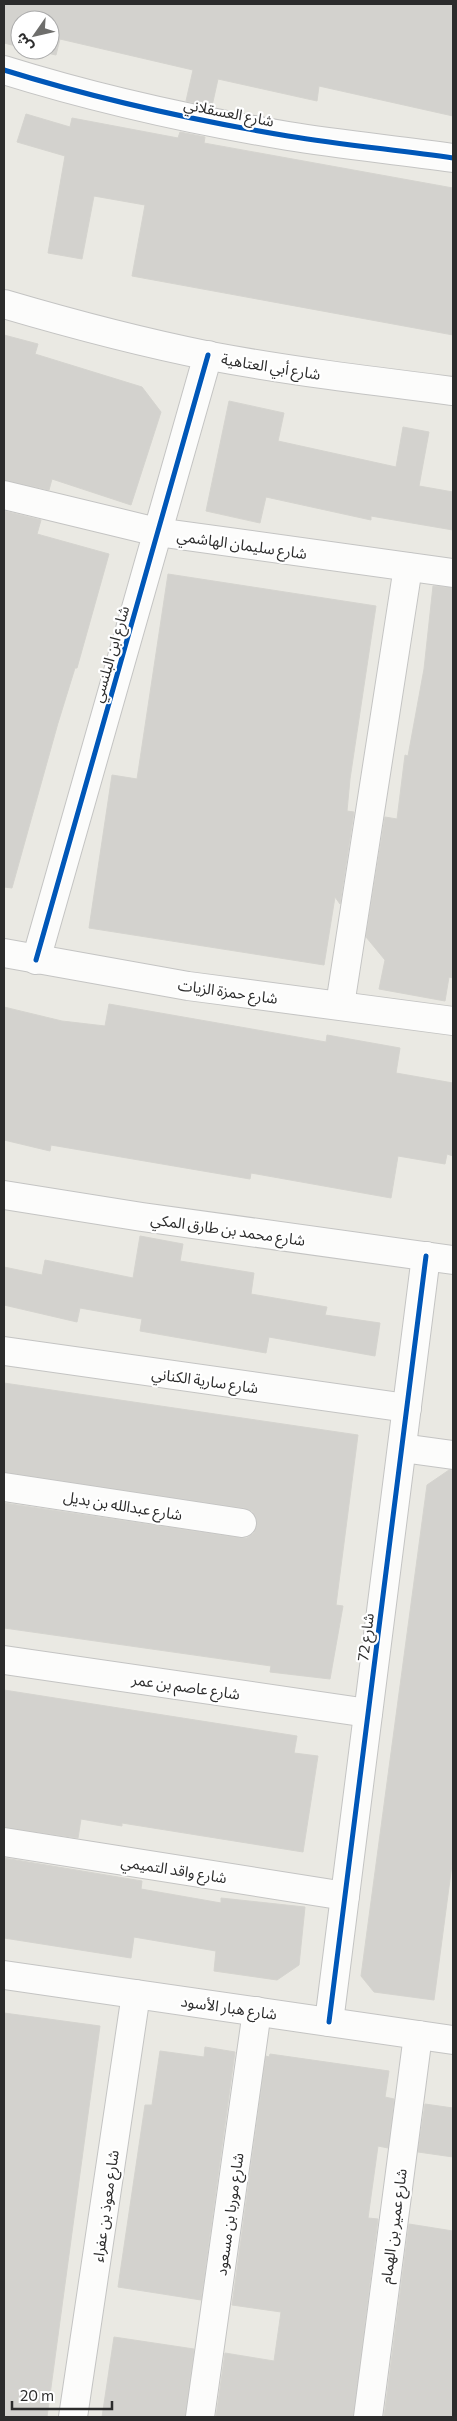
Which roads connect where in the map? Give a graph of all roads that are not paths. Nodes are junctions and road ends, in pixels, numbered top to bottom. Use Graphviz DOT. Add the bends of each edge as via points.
graph roads {
  1 [pos="4,70"];
  2 [pos="453,158"];
  3 [pos="4,304"];
  4 [pos="208,355"];
  5 [pos="453,391"];
  6 [pos="4,495"];
  7 [pos="157,532"];
  8 [pos="408,567"];
  9 [pos="453,573"];
  10 [pos="4,953"];
  11 [pos="36,960"];
  12 [pos="340,1005"];
  13 [pos="453,1021"];
  14 [pos="4,1195"];
  15 [pos="426,1256"];
  16 [pos="453,1260"];
  17 [pos="4,1350"];
  18 [pos="407,1408"];
  19 [pos="402,1448"];
  20 [pos="453,1455"];
  21 [pos="4,1487"];
  22 [pos="242,1523"];
  23 [pos="4,1660"];
  24 [pos="368,1713"];
  25 [pos="4,1842"];
  26 [pos="345,1896"];
  27 [pos="4,1975"];
  28 [pos="136,1994"];
  29 [pos="257,2012"];
  30 [pos="329,2022"];
  31 [pos="418,2035"];
  32 [pos="453,2037"];
  33 [pos="73,2417"];
  34 [pos="200,2417"];
  35 [pos="368,2417"];
  1 -- 2 [label="street, شارع العسقلاني" via="124,104 206,122"];
  3 -- 4 [label="street, شارع أبي العتاهية" via="115,335"];
  4 -- 5 [label="street, شارع أبي العتاهية" via="277,368"];
  4 -- 7 [label="street, شارع ابن البلنسي"];
  6 -- 7 [label="street, شارع سليمان الهاشمي"];
  7 -- 8 [label="street, شارع سليمان الهاشمي"];
  7 -- 11 [label="street, شارع ابن البلنسي"];
  8 -- 9 [label="street, شارع سليمان الهاشمي"];
  8 -- 12 [label="street"];
  10 -- 11 [label="street, شارع حمزة الزيات"];
  11 -- 12 [label="street, شارع حمزة الزيات" via="188,986"];
  12 -- 13 [label="street, شارع حمزة الزيات"];
  14 -- 15 [label="street, شارع محمد بن طارق المكي"];
  15 -- 16 [label="street, شارع محمد بن طارق المكي"];
  15 -- 18 [label="street, شارع 72"];
  17 -- 18 [label="street, شارع سارية الكناني"];
  18 -- 19 [label="street, شارع 72"];
  19 -- 20 [label="street"];
  19 -- 24 [label="street, شارع 72"];
  21 -- 22 [label="street, شارع عبدالله بن بديل"];
  23 -- 24 [label="street, شارع عاصم بن عمر"];
  24 -- 26 [label="street, شارع 72"];
  25 -- 26 [label="street, شارع واقد التميمي"];
  26 -- 30 [label="street, شارع 72"];
  27 -- 28 [label="street, شارع هبار الأسود"];
  28 -- 29 [label="street, شارع هبار الأسود"];
  28 -- 33 [label="street, شارع معوذ بن عفراء"];
  29 -- 30 [label="street, شارع هبار الأسود"];
  29 -- 34 [label="street, شارع موربا بن مسعود"];
  30 -- 31 [label="street, شارع هبار الأسود"];
  31 -- 32 [label="street, شارع هبار الأسود"];
  31 -- 35 [label="street, شارع عمير بن الهمام"];
}
